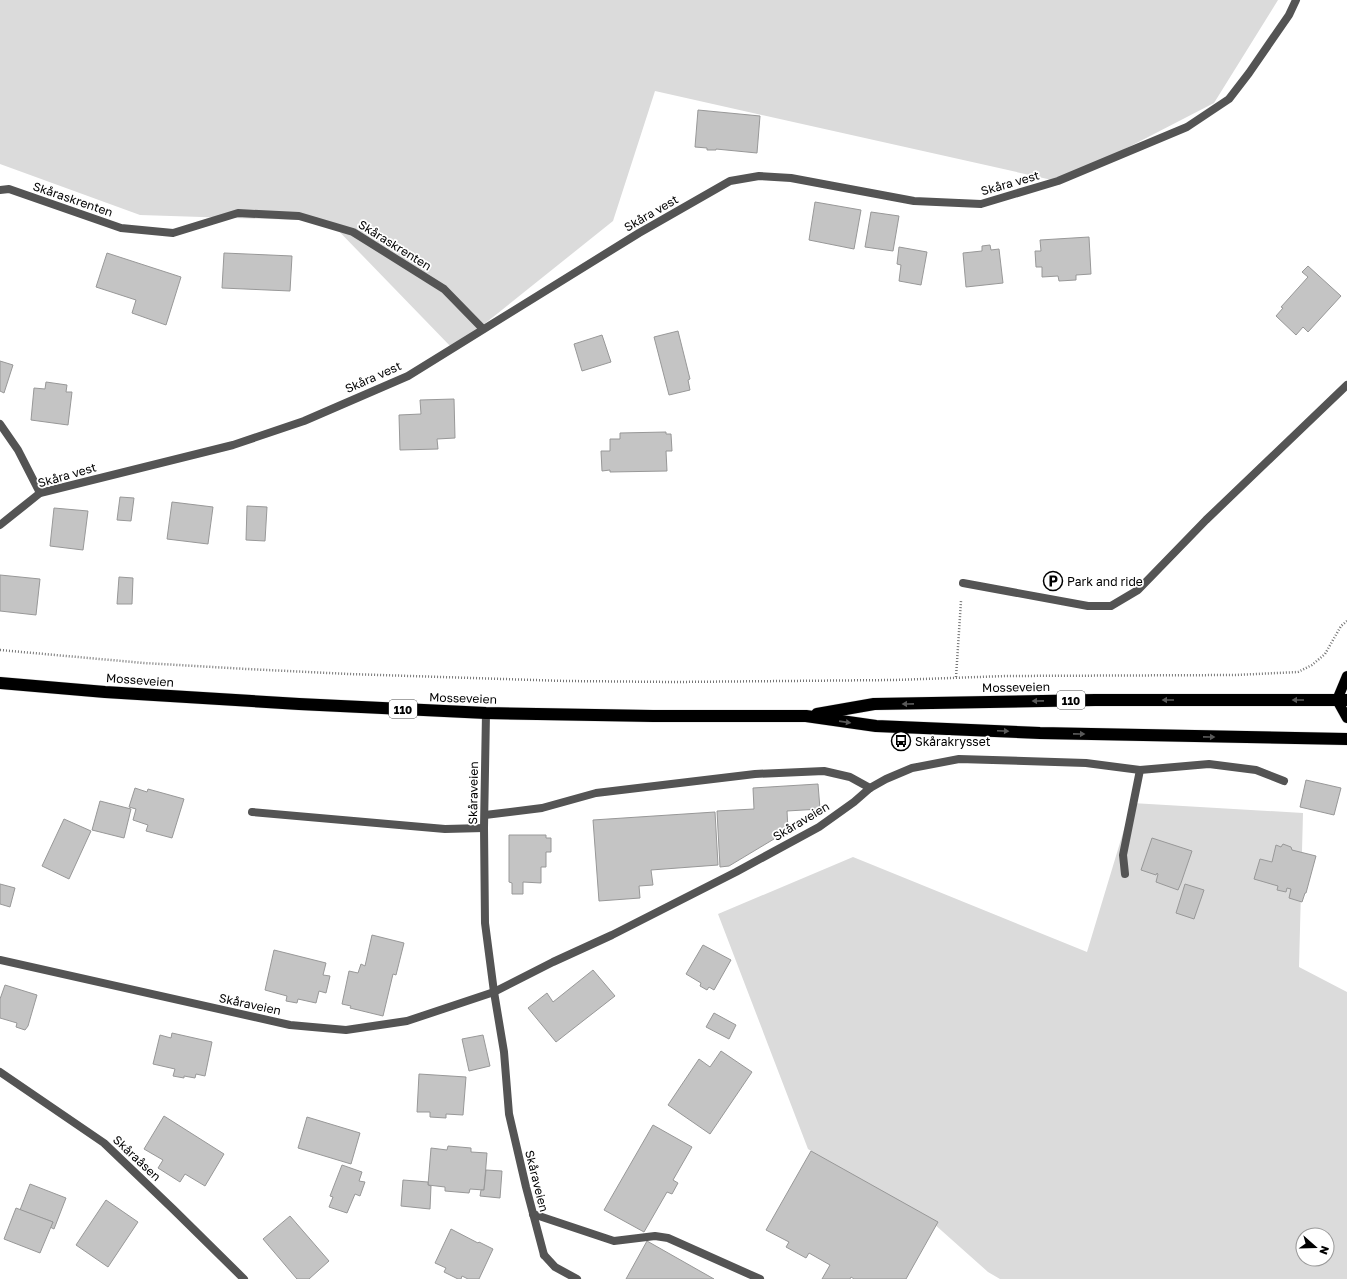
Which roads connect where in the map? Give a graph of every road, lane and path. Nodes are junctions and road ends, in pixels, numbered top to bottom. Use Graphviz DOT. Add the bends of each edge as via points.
graph roads {
  1 [pos="1296,0"];
  2 [pos="0,190"];
  3 [pos="483,329"];
  4 [pos="1347,385"];
  5 [pos="0,424"];
  6 [pos="40,493"];
  7 [pos="0,525"];
  8 [pos="963,583"];
  9 [pos="1347,621"];
  10 [pos="0,650"];
  11 [pos="1347,676"];
  12 [pos="956,677"];
  13 [pos="0,683"];
  14 [pos="1342,700"];
  15 [pos="486,713"];
  16 [pos="806,716"];
  17 [pos="1347,718"];
  18 [pos="1347,739"];
  19 [pos="1140,770"];
  20 [pos="1284,780"];
  21 [pos="870,788"];
  22 [pos="252,812"];
  23 [pos="484,814"];
  24 [pos="484,828"];
  25 [pos="1126,874"];
  26 [pos="0,960"];
  27 [pos="494,992"];
  28 [pos="0,1072"];
  29 [pos="533,1214"];
  30 [pos="244,1279"];
  31 [pos="577,1279"];
  32 [pos="760,1279"];
  1 -- 3 [label="street, Skåra vest" via="1289,15 1229,99 1188,127 1058,181 981,204 914,201 791,178 759,176 730,182 639,233"];
  2 -- 3 [label="street, Skåraskrenten" via="9,189 121,228 173,234 238,214 299,216 353,232 444,290"];
  3 -- 6 [label="street, Skåra vest" via="408,376 304,421 233,445"];
  4 -- 8 [label="street" via="1206,520 1138,590 1111,606 1088,606"];
  5 -- 6 [label="street" via="18,450"];
  6 -- 7 [label="street, Skåra vest"];
  8 -- 12 [label="path"];
  9 -- 12 [label="path" via="1341,626 1325,654 1298,672 1236,675"];
  10 -- 12 [label="path" via="247,669 557,681 698,682"];
  11 -- 14 [label="main road"];
  13 -- 15 [label="highway, Mosseveien / 110" via="175,697"];
  14 -- 16 [label="highway, Mosseveien / 110, one-way" via="1095,700 874,704"];
  14 -- 17 [label="main road"];
  15 -- 16 [label="highway, Mosseveien / 110"];
  15 -- 23 [label="street, Skåraveien"];
  16 -- 18 [label="highway, Mosseveien / 110, one-way" via="876,726 1040,733"];
  19 -- 20 [label="street, Skåraveien" via="1209,764 1256,770"];
  19 -- 21 [label="street, Skåraveien" via="1086,763 959,759 912,768"];
  19 -- 25 [label="street" via="1123,855"];
  21 -- 23 [label="street" via="850,777 824,771 755,774 596,793 542,808"];
  21 -- 27 [label="street, Skåraveien" via="819,827 612,935"];
  22 -- 24 [label="street" via="445,829"];
  23 -- 24 [label="street, Skåraveien"];
  24 -- 27 [label="street, Skåraveien" via="485,923"];
  26 -- 27 [label="street, Skåraveien" via="290,1025 346,1030 407,1022"];
  27 -- 29 [label="street, Skåraveien" via="504,1052 509,1114"];
  28 -- 30 [label="street, Skåraåsen" via="104,1143"];
  29 -- 31 [label="street, Skåraveien" via="544,1255 555,1267"];
  29 -- 32 [label="street" via="614,1241 655,1236 668,1238"];
}
